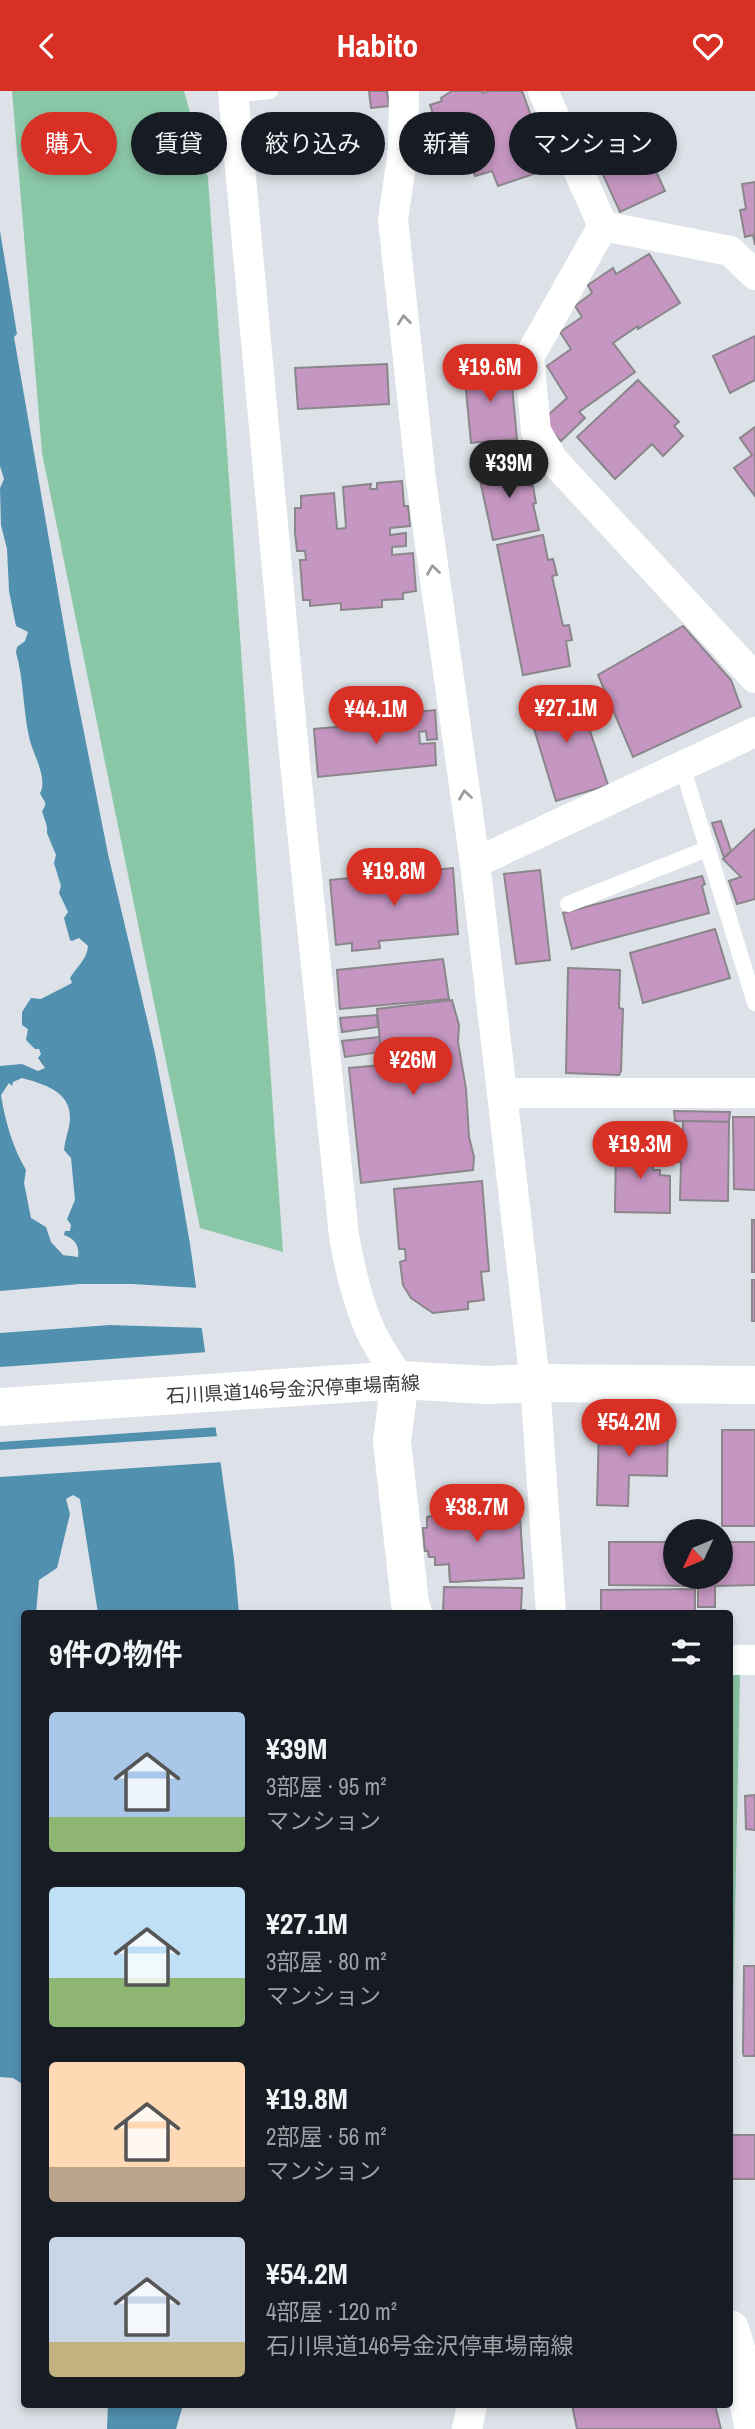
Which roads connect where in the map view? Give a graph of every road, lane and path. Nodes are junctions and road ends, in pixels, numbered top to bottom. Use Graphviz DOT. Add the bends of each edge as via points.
graph roads {
  1 [pos="270,91"];
  2 [pos="404,91"];
  3 [pos="543,91"];
  4 [pos="234,93"];
  5 [pos="603,226"];
  6 [pos="755,275"];
  7 [pos="755,678"];
  8 [pos="755,732"];
  9 [pos="681,766"];
  10 [pos="707,849"];
  11 [pos="475,863"];
  12 [pos="568,904"];
  13 [pos="755,1003"];
  14 [pos="502,1093"];
  15 [pos="755,1093"];
  16 [pos="400,1380"];
  17 [pos="534,1383"];
  18 [pos="755,1384"];
  19 [pos="0,1407"];
  20 [pos="412,1610"];
  21 [pos="551,1610"];
  22 [pos="733,1660"];
  23 [pos="755,1660"];
  24 [pos="741,2351"];
  25 [pos="471,2408"];
  26 [pos="473,2408"];
  27 [pos="467,2429"];
  28 [pos="478,2429"];
  29 [pos="754,2429"];
  1 -- 4 [label="lane"];
  11 -- 2 [label="street, one-way" via="421,480 393,220 403,150"];
  3 -- 5 [label="street"];
  4 -- 16 [label="street" via="293,753 344,1236 362,1308"];
  5 -- 6 [label="street" via="730,251"];
  5 -- 7 [label="street" via="529,357 536,431 554,460"];
  8 -- 9 [label="street"];
  9 -- 10 [label="lane"];
  9 -- 11 [label="street"];
  10 -- 12 [label="lane"];
  10 -- 13 [label="lane"];
  11 -- 14 [label="street"];
  14 -- 15 [label="street"];
  14 -- 17 [label="street"];
  16 -- 17 [label="main road, 石川県道146号金沢停車場南線"];
  16 -- 19 [label="main road, 石川県道146号金沢停車場南線"];
  16 -- 20 [label="main road" via="392,1441"];
  17 -- 18 [label="main road, 石川県道146号金沢停車場南線"];
  17 -- 21 [label="street"];
  22 -- 23 [label="street"];
  24 -- 29 [label="main road"];
  25 -- 27 [label="street"];
  26 -- 28 [label="lane"];
}
